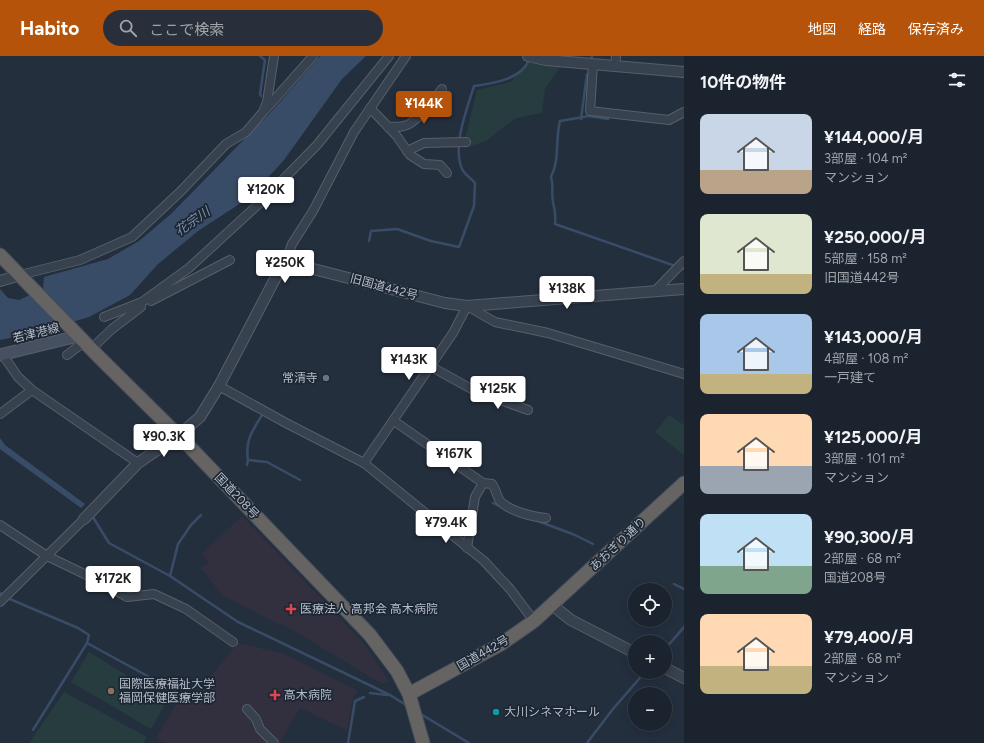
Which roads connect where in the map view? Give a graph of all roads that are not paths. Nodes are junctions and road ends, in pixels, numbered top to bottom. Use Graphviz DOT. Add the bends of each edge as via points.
graph roads {
  1 [pos="274,56"];
  2 [pos="313,56"];
  3 [pos="389,56"];
  4 [pos="406,56"];
  5 [pos="528,56"];
  6 [pos="616,56"];
  7 [pos="590,64"];
  8 [pos="615,66"];
  9 [pos="684,72"];
  10 [pos="442,89"];
  11 [pos="370,108"];
  12 [pos="263,112"];
  13 [pos="684,112"];
  14 [pos="388,127"];
  15 [pos="466,142"];
  16 [pos="407,151"];
  17 [pos="447,173"];
  18 [pos="0,255"];
  19 [pos="230,260"];
  20 [pos="682,263"];
  21 [pos="284,267"];
  22 [pos="22,277"];
  23 [pos="0,281"];
  24 [pos="684,289"];
  25 [pos="654,292"];
  26 [pos="140,305"];
  27 [pos="467,306"];
  28 [pos="104,317"];
  29 [pos="84,342"];
  30 [pos="1,355"];
  31 [pos="67,355"];
  32 [pos="430,366"];
  33 [pos="684,374"];
  34 [pos="219,386"];
  35 [pos="32,390"];
  36 [pos="528,410"];
  37 [pos="0,414"];
  38 [pos="394,421"];
  39 [pos="179,435"];
  40 [pos="138,463"];
  41 [pos="364,463"];
  42 [pos="484,483"];
  43 [pos="684,483"];
  44 [pos="546,518"];
  45 [pos="84,519"];
  46 [pos="0,525"];
  47 [pos="467,548"];
  48 [pos="47,556"];
  49 [pos="0,602"];
  50 [pos="552,606"];
  51 [pos="534,621"];
  52 [pos="233,642"];
  53 [pos="628,649"];
  54 [pos="672,672"];
  55 [pos="684,678"];
  56 [pos="410,697"];
  57 [pos="247,709"];
  58 [pos="274,743"];
  59 [pos="422,743"];
  1 -- 12 [label="street"];
  2 -- 12 [label="street"];
  3 -- 26 [label="street" via="317,145 262,200 189,268"];
  4 -- 11 [label="street"];
  5 -- 7 [label="street"];
  6 -- 8 [label="street"];
  7 -- 8 [label="street"];
  7 -- 13 [label="street" via="590,111 669,120"];
  8 -- 9 [label="street"];
  10 -- 14 [label="street" via="412,122 405,126"];
  11 -- 14 [label="street"];
  11 -- 21 [label="street" via="292,244"];
  12 -- 22 [label="street" via="246,132 226,144 132,237 80,260"];
  14 -- 16 [label="street"];
  15 -- 16 [label="street" via="424,143"];
  16 -- 17 [label="street" via="424,164 440,165"];
  18 -- 22 [label="highway, 国道208号"];
  19 -- 26 [label="street"];
  20 -- 25 [label="street"];
  21 -- 27 [label="street, 旧国道442号" via="294,264 445,303"];
  21 -- 34 [label="street" via="277,275"];
  22 -- 23 [label="street"];
  22 -- 29 [label="highway, 国道208号"];
  24 -- 25 [label="street, 旧国道442号"];
  25 -- 27 [label="street, 旧国道442号"];
  26 -- 28 [label="street"];
  26 -- 29 [label="street"];
  27 -- 32 [label="street" via="453,333"];
  27 -- 33 [label="street" via="495,322 548,333"];
  29 -- 30 [label="main road, 若津港線"];
  29 -- 31 [label="street"];
  29 -- 39 [label="highway, 国道208号"];
  30 -- 35 [label="street"];
  32 -- 36 [label="street" via="475,391"];
  32 -- 38 [label="street"];
  34 -- 39 [label="street" via="200,417"];
  34 -- 41 [label="street"];
  35 -- 37 [label="street"];
  35 -- 40 [label="street"];
  38 -- 41 [label="street"];
  38 -- 42 [label="street"];
  39 -- 40 [label="street"];
  39 -- 56 [label="highway, 国道208号" via="370,635 397,671"];
  40 -- 45 [label="street"];
  41 -- 47 [label="street"];
  42 -- 44 [label="street" via="492,484 500,501 515,510 533,517"];
  42 -- 47 [label="street" via="475,497"];
  43 -- 50 [label="highway, あおぎり通り"];
  45 -- 48 [label="street"];
  46 -- 48 [label="street"];
  47 -- 51 [label="street" via="510,589"];
  48 -- 49 [label="street"];
  48 -- 52 [label="street" via="128,597 154,594 186,609"];
  50 -- 51 [label="highway, 国道442号"];
  50 -- 53 [label="street" via="571,620"];
  51 -- 56 [label="highway, 国道442号" via="501,644"];
  54 -- 55 [label="street"];
  56 -- 59 [label="highway, 国道208号"];
  57 -- 58 [label="street" via="256,719 260,729"];
}
